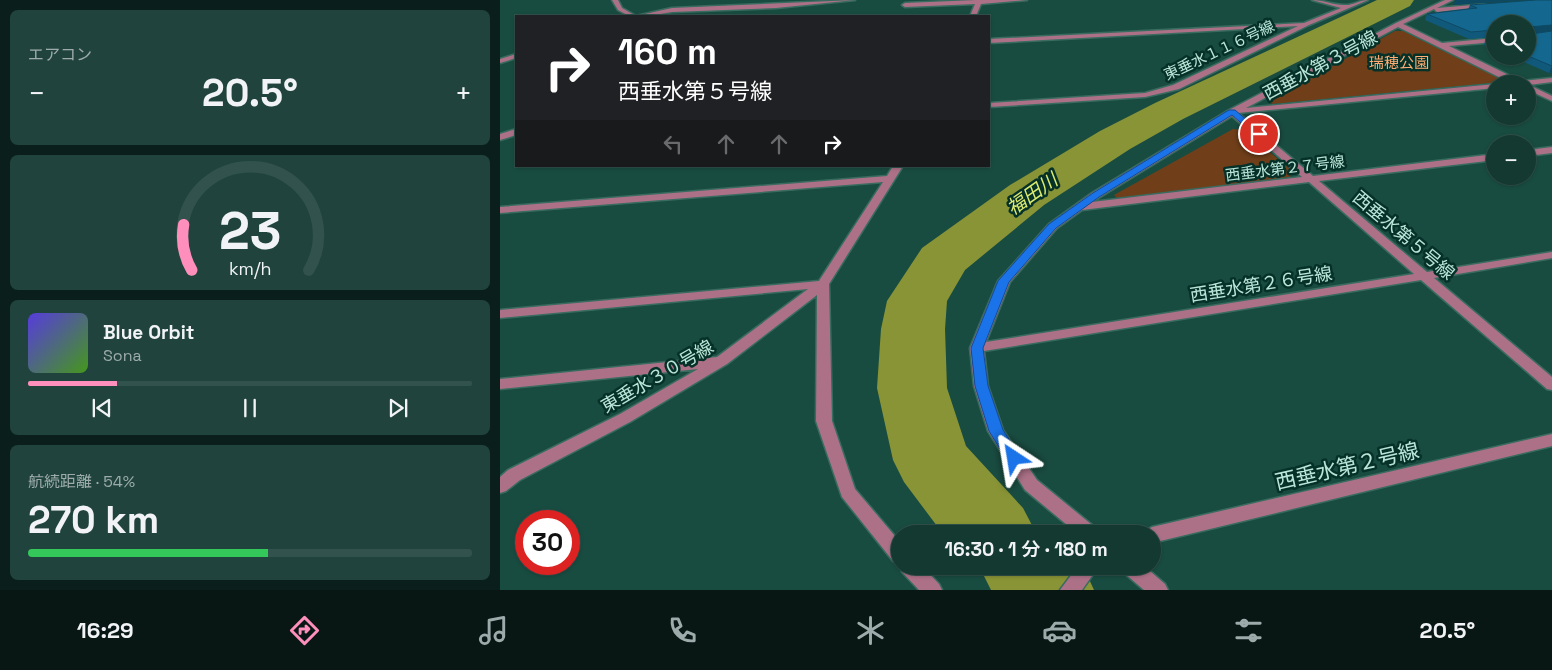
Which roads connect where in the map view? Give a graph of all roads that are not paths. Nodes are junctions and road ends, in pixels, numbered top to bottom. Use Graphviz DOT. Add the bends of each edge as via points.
graph roads {
  1 [pos="615,0"];
  2 [pos="852,0"];
  3 [pos="1024,0"];
  4 [pos="1315,0"];
  5 [pos="1365,0"];
  6 [pos="1450,0"];
  7 [pos="979,1"];
  8 [pos="905,5"];
  9 [pos="1496,5"];
  10 [pos="1348,8"];
  11 [pos="1431,10"];
  12 [pos="631,15"];
  13 [pos="644,15"];
  14 [pos="973,15"];
  15 [pos="1307,24"];
  16 [pos="1398,24"];
  17 [pos="990,41"];
  18 [pos="1486,41"];
  19 [pos="1441,45"];
  20 [pos="515,56"];
  21 [pos="500,61"];
  22 [pos="1502,75"];
  23 [pos="1552,80"];
  24 [pos="1536,82"];
  25 [pos="1486,87"];
  26 [pos="1536,91"];
  27 [pos="1552,99"];
  28 [pos="990,104"];
  29 [pos="1232,112"];
  30 [pos="515,132"];
  31 [pos="515,136"];
  32 [pos="500,137"];
  33 [pos="1552,150"];
  34 [pos="1536,152"];
  35 [pos="1486,158"];
  36 [pos="897,167"];
  37 [pos="889,180"];
  38 [pos="1312,180"];
  39 [pos="1079,207"];
  40 [pos="500,210"];
  41 [pos="1552,255"];
  42 [pos="1424,274"];
  43 [pos="823,284"];
  44 [pos="500,314"];
  45 [pos="977,348"];
  46 [pos="722,361"];
  47 [pos="500,384"];
  48 [pos="1552,385"];
  49 [pos="1552,440"];
  50 [pos="500,486"];
  51 [pos="1080,525"];
  52 [pos="1161,533"];
  53 [pos="891,544"];
  54 [pos="918,575"];
  55 [pos="1082,575"];
  56 [pos="1140,575"];
  57 [pos="932,590"];
  58 [pos="1070,590"];
  59 [pos="1158,590"];
  1 -- 12 [label="street" via="620,9"];
  2 -- 13 [label="street" via="672,10"];
  3 -- 7 [label="street"];
  4 -- 10 [label="street"];
  5 -- 10 [label="street, 東垂水１１６号線"];
  6 -- 11 [label="street, 西垂水第３号線"];
  7 -- 8 [label="street"];
  7 -- 14 [label="street"];
  9 -- 11 [label="street"];
  10 -- 15 [label="street, 東垂水１１６号線"];
  11 -- 16 [label="street, 西垂水第３号線"];
  15 -- 17 [label="street"];
  15 -- 28 [label="street, 東垂水１１６号線" via="1176,88 1144,95"];
  16 -- 19 [label="street"];
  16 -- 29 [label="street, 西垂水第３号線"];
  18 -- 19 [label="street"];
  19 -- 22 [label="street"];
  20 -- 21 [label="street"];
  23 -- 24 [label="street"];
  25 -- 29 [label="street"];
  26 -- 27 [label="street"];
  29 -- 38 [label="street, 西垂水第５号線"];
  29 -- 39 [label="street, 西垂水第３号線"];
  30 -- 32 [label="street"];
  31 -- 32 [label="street"];
  33 -- 34 [label="street"];
  35 -- 38 [label="street, 西垂水第２７号線"];
  36 -- 37 [label="street"];
  37 -- 40 [label="street"];
  37 -- 43 [label="street"];
  38 -- 39 [label="street, 西垂水第２７号線"];
  38 -- 42 [label="street, 西垂水第５号線"];
  39 -- 45 [label="street, 西垂水第３号線" via="1053,226 1004,281"];
  41 -- 42 [label="street, 西垂水第２６号線"];
  42 -- 45 [label="street, 西垂水第２６号線"];
  42 -- 48 [label="street, 西垂水第５号線"];
  43 -- 44 [label="street"];
  43 -- 46 [label="street, 東垂水３０号線"];
  43 -- 53 [label="street" via="824,421 848,492"];
  45 -- 51 [label="street, 西垂水第３号線" via="981,386 996,431 1031,485"];
  46 -- 47 [label="street"];
  46 -- 50 [label="street, 東垂水３０号線" via="625,418 514,475"];
  49 -- 52 [label="street, 西垂水第２号線"];
  54 -- 57 [label="street"];
  55 -- 58 [label="street"];
  56 -- 59 [label="street"];
}
